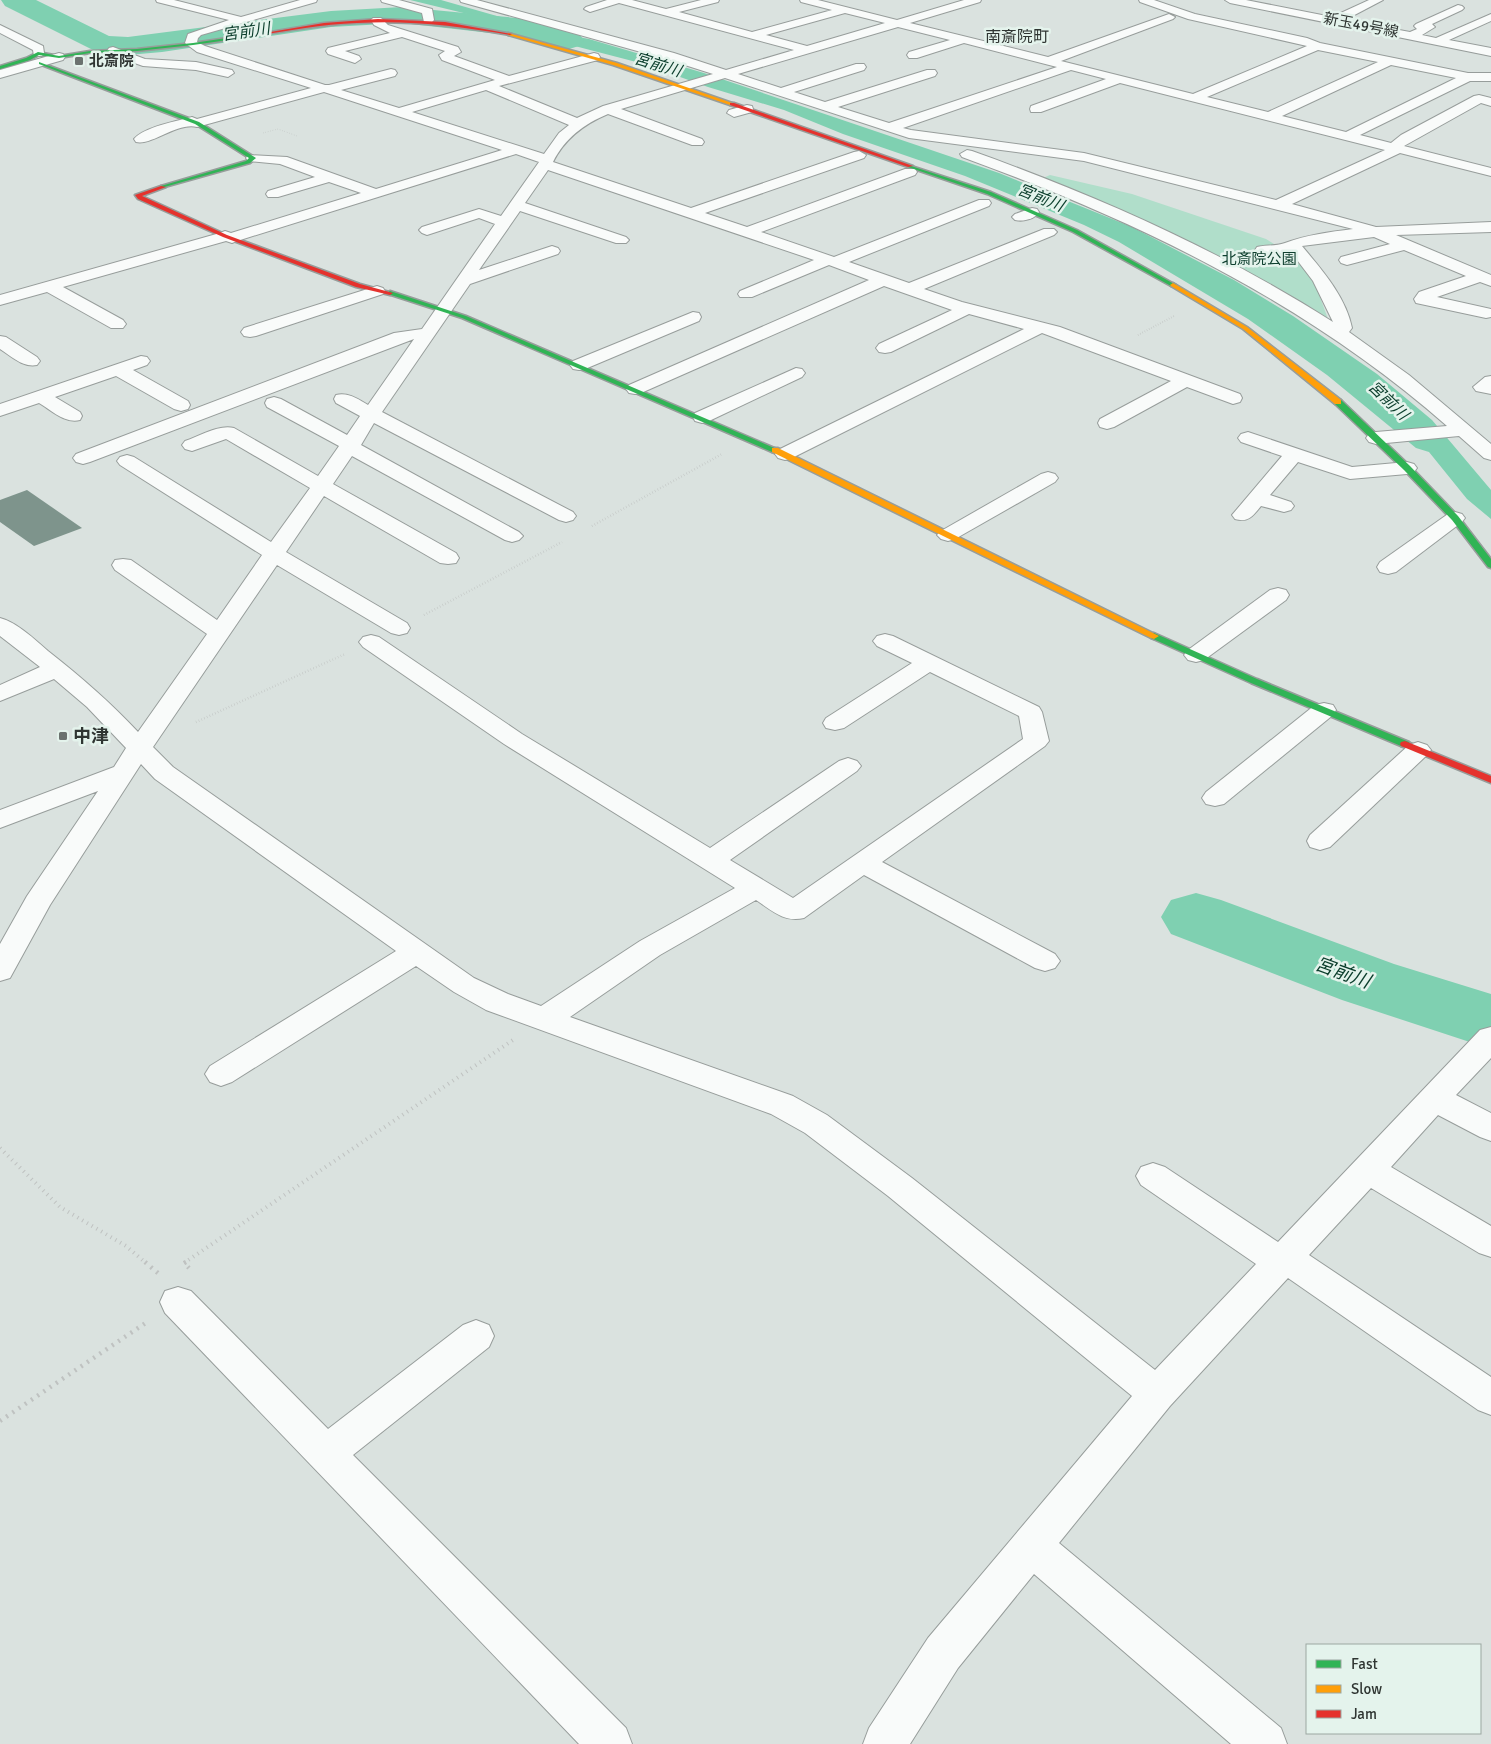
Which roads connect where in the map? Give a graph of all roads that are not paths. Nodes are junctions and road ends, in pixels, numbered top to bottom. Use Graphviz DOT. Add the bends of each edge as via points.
graph roads {
  1 [pos="161,0"];
  2 [pos="309,0"];
  3 [pos="386,0"];
  4 [pos="464,0"];
  5 [pos="504,0"];
  6 [pos="618,0"];
  7 [pos="714,0"];
  8 [pos="976,0"];
  9 [pos="1144,0"];
  10 [pos="1230,0"];
  11 [pos="1378,0"];
  12 [pos="807,1"];
  13 [pos="484,5"];
  14 [pos="845,5"];
  15 [pos="791,6"];
  16 [pos="1318,7"];
  17 [pos="1458,8"];
  18 [pos="590,10"];
  19 [pos="668,13"];
  20 [pos="1302,14"];
  21 [pos="1140,15"];
  22 [pos="1490,17"];
  23 [pos="652,19"];
  24 [pos="377,20"];
  25 [pos="1336,20"];
  26 [pos="242,21"];
  27 [pos="697,21"];
  28 [pos="737,21"];
  29 [pos="432,22"];
  30 [pos="901,23"];
  31 [pos="678,26"];
  32 [pos="719,26"];
  33 [pos="0,28"];
  34 [pos="615,29"];
  35 [pos="404,33"];
  36 [pos="596,34"];
  37 [pos="752,35"];
  38 [pos="1411,36"];
  39 [pos="641,37"];
  40 [pos="962,40"];
  41 [pos="192,41"];
  42 [pos="622,42"];
  43 [pos="1442,42"];
  44 [pos="1317,46"];
  45 [pos="807,50"];
  46 [pos="1428,50"];
  47 [pos="113,51"];
  48 [pos="1491,52"];
  49 [pos="913,55"];
  50 [pos="0,56"];
  51 [pos="59,57"];
  52 [pos="594,57"];
  53 [pos="35,58"];
  54 [pos="332,59"];
  55 [pos="1049,61"];
  56 [pos="1390,61"];
  57 [pos="1072,66"];
  58 [pos="258,67"];
  59 [pos="860,67"];
  60 [pos="0,68"];
  61 [pos="301,70"];
  62 [pos="391,73"];
  63 [pos="931,73"];
  64 [pos="0,74"];
  65 [pos="726,74"];
  66 [pos="282,75"];
  67 [pos="1468,77"];
  68 [pos="1491,77"];
  69 [pos="1121,78"];
  70 [pos="508,80"];
  71 [pos="487,86"];
  72 [pos="684,86"];
  73 [pos="328,88"];
  74 [pos="779,93"];
  75 [pos="1196,96"];
  76 [pos="1491,102"];
  77 [pos="725,107"];
  78 [pos="824,108"];
  79 [pos="608,109"];
  80 [pos="747,109"];
  81 [pos="1036,109"];
  82 [pos="406,114"];
  83 [pos="1271,116"];
  84 [pos="886,121"];
  85 [pos="194,122"];
  86 [pos="388,122"];
  87 [pos="579,124"];
  88 [pos="909,134"];
  89 [pos="1348,136"];
  90 [pos="141,139"];
  91 [pos="697,142"];
  92 [pos="1396,149"];
  93 [pos="515,150"];
  94 [pos="253,158"];
  95 [pos="858,160"];
  96 [pos="547,162"];
  97 [pos="1489,170"];
  98 [pos="910,172"];
  99 [pos="329,177"];
  100 [pos="881,183"];
  101 [pos="761,189"];
  102 [pos="903,190"];
  103 [pos="273,194"];
  104 [pos="377,194"];
  105 [pos="776,194"];
  106 [pos="518,205"];
  107 [pos="822,205"];
  108 [pos="971,205"];
  109 [pos="1278,205"];
  110 [pos="840,210"];
  111 [pos="691,213"];
  112 [pos="505,222"];
  113 [pos="409,223"];
  114 [pos="1490,223"];
  115 [pos="888,229"];
  116 [pos="747,232"];
  117 [pos="1049,232"];
  118 [pos="1376,232"];
  119 [pos="905,234"];
  120 [pos="229,237"];
  121 [pos="621,240"];
  122 [pos="1403,245"];
  123 [pos="1294,247"];
  124 [pos="1263,250"];
  125 [pos="546,256"];
  126 [pos="1347,260"];
  127 [pos="831,261"];
  128 [pos="1486,279"];
  129 [pos="465,280"];
  130 [pos="883,280"];
  131 [pos="49,286"];
  132 [pos="909,289"];
  133 [pos="377,291"];
  134 [pos="0,300"];
  135 [pos="770,303"];
  136 [pos="966,309"];
  137 [pos="445,310"];
  138 [pos="1486,313"];
  139 [pos="693,317"];
  140 [pos="116,324"];
  141 [pos="1040,327"];
  142 [pos="1334,331"];
  143 [pos="250,332"];
  144 [pos="428,334"];
  145 [pos="0,341"];
  146 [pos="885,348"];
  147 [pos="31,361"];
  148 [pos="141,361"];
  149 [pos="579,365"];
  150 [pos="118,369"];
  151 [pos="796,373"];
  152 [pos="1186,380"];
  153 [pos="1491,381"];
  154 [pos="635,389"];
  155 [pos="1491,390"];
  156 [pos="41,396"];
  157 [pos="1233,398"];
  158 [pos="343,399"];
  159 [pos="274,403"];
  160 [pos="148,408"];
  161 [pos="0,410"];
  162 [pos="372,415"];
  163 [pos="73,416"];
  164 [pos="702,417"];
  165 [pos="1107,423"];
  166 [pos="1458,431"];
  167 [pos="1248,438"];
  168 [pos="1381,438"];
  169 [pos="192,445"];
  170 [pos="350,446"];
  171 [pos="785,454"];
  172 [pos="1294,454"];
  173 [pos="1491,454"];
  174 [pos="83,458"];
  175 [pos="128,462"];
  176 [pos="1407,468"];
  177 [pos="1048,478"];
  178 [pos="323,485"];
  179 [pos="181,495"];
  180 [pos="1257,498"];
  181 [pos="158,505"];
  182 [pos="1284,506"];
  183 [pos="472,514"];
  184 [pos="1242,515"];
  185 [pos="566,516"];
  186 [pos="1455,518"];
  187 [pos="450,524"];
  188 [pos="948,535"];
  189 [pos="512,536"];
  190 [pos="275,554"];
  191 [pos="448,558"];
  192 [pos="123,565"];
  193 [pos="1491,565"];
  194 [pos="1388,568"];
  195 [pos="1278,595"];
  196 [pos="0,625"];
  197 [pos="399,628"];
  198 [pos="220,633"];
  199 [pos="371,642"];
  200 [pos="884,642"];
  201 [pos="1196,655"];
  202 [pos="928,663"];
  203 [pos="56,668"];
  204 [pos="0,694"];
  205 [pos="1324,710"];
  206 [pos="835,723"];
  207 [pos="1418,750"];
  208 [pos="132,759"];
  209 [pos="848,766"];
  210 [pos="1491,780"];
  211 [pos="1214,798"];
  212 [pos="0,820"];
  213 [pos="1320,841"];
  214 [pos="711,860"];
  215 [pos="862,863"];
  216 [pos="756,888"];
  217 [pos="416,952"];
  218 [pos="1045,961"];
  219 [pos="0,971"];
  220 [pos="546,1018"];
  221 [pos="1491,1038"];
  222 [pos="221,1074"];
  223 [pos="1434,1098"];
  224 [pos="1491,1128"];
  225 [pos="1369,1170"];
  226 [pos="1153,1176"];
  227 [pos="1491,1243"];
  228 [pos="1282,1260"];
  229 [pos="184,1286"];
  230 [pos="476,1336"];
  231 [pos="1157,1394"];
  232 [pos="1491,1398"];
  233 [pos="326,1453"];
  234 [pos="1032,1546"];
  235 [pos="610,1744"];
  236 [pos="885,1744"];
  237 [pos="1265,1744"];
  1 -- 26 [label="street"];
  2 -- 26 [label="street"];
  3 -- 29 [label="street" via="423,9"];
  4 -- 13 [label="street"];
  5 -- 13 [label="street"];
  6 -- 18 [label="street"];
  6 -- 19 [label="street"];
  7 -- 19 [label="street"];
  8 -- 30 [label="street"];
  9 -- 44 [label="street" via="1178,14"];
  10 -- 20 [label="street, 新玉49号線"];
  11 -- 25 [label="street"];
  12 -- 14 [label="street"];
  12 -- 15 [label="street"];
  13 -- 36 [label="street"];
  14 -- 30 [label="street"];
  14 -- 37 [label="street"];
  16 -- 20 [label="street"];
  17 -- 38 [label="street" via="1420,26 1429,28"];
  19 -- 23 [label="street"];
  19 -- 27 [label="street"];
  20 -- 25 [label="street, 新玉49号線"];
  21 -- 55 [label="street" via="1166,18"];
  22 -- 43 [label="street"];
  24 -- 29 [label="street"];
  24 -- 35 [label="street" via="380,25"];
  24 -- 41 [label="street"];
  25 -- 38 [label="street, 新玉49号線"];
  26 -- 41 [label="street"];
  27 -- 31 [label="street"];
  27 -- 32 [label="street"];
  28 -- 32 [label="street"];
  29 -- 52 [label="street" via="522,37"];
  30 -- 40 [label="street"];
  30 -- 45 [label="street"];
  32 -- 37 [label="street"];
  33 -- 53 [label="street" via="40,49"];
  34 -- 36 [label="street"];
  35 -- 54 [label="street" via="332,51 350,57"];
  35 -- 70 [label="street" via="454,50 446,57"];
  36 -- 42 [label="street"];
  37 -- 45 [label="street"];
  38 -- 43 [label="street, 新玉49号線"];
  39 -- 42 [label="street"];
  40 -- 49 [label="street"];
  40 -- 55 [label="street"];
  41 -- 47 [label="street"];
  41 -- 58 [label="street" via="201,49"];
  42 -- 65 [label="street"];
  43 -- 46 [label="street"];
  43 -- 48 [label="street, 新玉49号線"];
  44 -- 56 [label="street"];
  44 -- 75 [label="street"];
  45 -- 65 [label="street"];
  47 -- 51 [label="street"];
  47 -- 58 [label="street" via="142,62 196,66 231,74"];
  50 -- 53 [label="street"];
  51 -- 53 [label="street"];
  52 -- 70 [label="street"];
  52 -- 72 [label="street"];
  53 -- 60 [label="street"];
  53 -- 64 [label="street"];
  53 -- 85 [label="street"];
  55 -- 57 [label="street"];
  56 -- 67 [label="street"];
  56 -- 83 [label="street"];
  57 -- 69 [label="street"];
  57 -- 84 [label="street"];
  58 -- 66 [label="street"];
  59 -- 74 [label="street"];
  61 -- 66 [label="street"];
  62 -- 73 [label="street"];
  63 -- 78 [label="street"];
  65 -- 72 [label="street"];
  65 -- 74 [label="street"];
  66 -- 73 [label="street"];
  67 -- 68 [label="street"];
  67 -- 89 [label="street"];
  69 -- 75 [label="street"];
  69 -- 81 [label="street"];
  70 -- 71 [label="street"];
  71 -- 82 [label="street"];
  71 -- 87 [label="street"];
  72 -- 77 [label="street"];
  72 -- 79 [label="street"];
  73 -- 82 [label="street"];
  73 -- 85 [label="street"];
  74 -- 78 [label="street"];
  75 -- 83 [label="street"];
  76 -- 92 [label="street" via="1478,99 1406,138"];
  77 -- 80 [label="street"];
  78 -- 84 [label="street" via="866,121"];
  79 -- 87 [label="street"];
  79 -- 91 [label="street"];
  80 -- 168 [label="street" via="949,178 1117,253 1244,328"];
  82 -- 86 [label="street"];
  82 -- 93 [label="street"];
  83 -- 89 [label="street"];
  84 -- 88 [label="street"];
  85 -- 90 [label="street"];
  85 -- 94 [label="street"];
  87 -- 96 [label="street" via="564,136"];
  88 -- 109 [label="street" via="1084,158"];
  88 -- 142 [label="street" via="1001,166 1153,231 1240,274"];
  89 -- 92 [label="street"];
  92 -- 97 [label="street"];
  92 -- 109 [label="street"];
  93 -- 96 [label="street"];
  93 -- 104 [label="street"];
  94 -- 99 [label="street" via="282,160"];
  94 -- 120 [label="street" via="138,195"];
  95 -- 101 [label="street" via="842,161"];
  96 -- 106 [label="street"];
  96 -- 111 [label="street"];
  98 -- 100 [label="street"];
  99 -- 103 [label="street"];
  99 -- 104 [label="street"];
  100 -- 102 [label="street"];
  100 -- 107 [label="street"];
  101 -- 105 [label="street"];
  101 -- 111 [label="street"];
  104 -- 120 [label="street"];
  106 -- 112 [label="street"];
  106 -- 121 [label="street"];
  107 -- 110 [label="street"];
  107 -- 116 [label="street"];
  108 -- 119 [label="street"];
  109 -- 118 [label="street"];
  111 -- 116 [label="street"];
  112 -- 113 [label="street" via="479,213 433,232"];
  112 -- 129 [label="street"];
  114 -- 118 [label="street"];
  115 -- 119 [label="street"];
  116 -- 127 [label="street"];
  117 -- 132 [label="street"];
  118 -- 122 [label="street"];
  118 -- 123 [label="street" via="1305,240 1293,244"];
  119 -- 127 [label="street"];
  120 -- 131 [label="street"];
  120 -- 133 [label="street"];
  122 -- 126 [label="street"];
  122 -- 128 [label="street"];
  123 -- 124 [label="street"];
  123 -- 142 [label="street" via="1321,280 1341,317 1343,328"];
  125 -- 129 [label="street"];
  127 -- 130 [label="street"];
  127 -- 135 [label="street" via="739,292"];
  128 -- 138 [label="street" via="1422,299"];
  129 -- 137 [label="street"];
  130 -- 132 [label="street"];
  130 -- 154 [label="street"];
  131 -- 134 [label="street"];
  131 -- 140 [label="street"];
  132 -- 136 [label="street"];
  133 -- 137 [label="street"];
  133 -- 143 [label="street"];
  136 -- 141 [label="street"];
  136 -- 146 [label="street"];
  137 -- 144 [label="street"];
  137 -- 149 [label="street"];
  139 -- 149 [label="street"];
  141 -- 152 [label="street"];
  141 -- 171 [label="street"];
  142 -- 166 [label="street" via="1390,369"];
  144 -- 162 [label="street"];
  144 -- 174 [label="street" via="400,337"];
  145 -- 147 [label="street"];
  148 -- 150 [label="street"];
  149 -- 154 [label="street"];
  150 -- 156 [label="street"];
  150 -- 160 [label="street" via="176,402"];
  151 -- 164 [label="street"];
  152 -- 157 [label="street"];
  152 -- 165 [label="street"];
  153 -- 155 [label="street" via="1482,386"];
  154 -- 164 [label="street"];
  156 -- 161 [label="street"];
  156 -- 163 [label="street"];
  158 -- 162 [label="street"];
  159 -- 170 [label="street"];
  162 -- 170 [label="street"];
  162 -- 185 [label="street"];
  164 -- 171 [label="street"];
  166 -- 168 [label="street"];
  166 -- 173 [label="street"];
  167 -- 172 [label="street"];
  168 -- 176 [label="street"];
  169 -- 178 [label="street" via="227,432"];
  170 -- 178 [label="street"];
  170 -- 183 [label="street"];
  171 -- 188 [label="street"];
  172 -- 176 [label="street" via="1350,473"];
  172 -- 180 [label="street"];
  175 -- 179 [label="street"];
  176 -- 186 [label="street"];
  177 -- 188 [label="street"];
  178 -- 190 [label="street"];
  178 -- 191 [label="street"];
  179 -- 181 [label="street"];
  179 -- 190 [label="street"];
  180 -- 182 [label="street"];
  180 -- 184 [label="street"];
  183 -- 187 [label="street"];
  183 -- 189 [label="street"];
  186 -- 193 [label="street"];
  186 -- 194 [label="street"];
  188 -- 201 [label="street"];
  190 -- 197 [label="street"];
  190 -- 198 [label="street"];
  192 -- 198 [label="street"];
  195 -- 201 [label="street"];
  196 -- 203 [label="street"];
  198 -- 208 [label="street"];
  199 -- 214 [label="street" via="513,739"];
  200 -- 202 [label="street"];
  201 -- 205 [label="street"];
  202 -- 206 [label="street"];
  202 -- 215 [label="street" via="1030,712 1036,741"];
  203 -- 204 [label="street"];
  203 -- 208 [label="street" via="96,702"];
  205 -- 207 [label="street"];
  205 -- 211 [label="street"];
  207 -- 210 [label="street"];
  207 -- 213 [label="street"];
  208 -- 212 [label="street"];
  208 -- 217 [label="street" via="164,774"];
  208 -- 219 [label="street" via="37,903"];
  209 -- 214 [label="street"];
  214 -- 216 [label="street"];
  215 -- 216 [label="street" via="794,911"];
  215 -- 218 [label="street"];
  216 -- 220 [label="street" via="650,948"];
  217 -- 220 [label="street" via="497,1002"];
  217 -- 222 [label="street"];
  220 -- 231 [label="street" via="782,1105 816,1124 900,1187"];
  221 -- 223 [label="street"];
  223 -- 224 [label="street"];
  223 -- 225 [label="street"];
  225 -- 227 [label="street"];
  225 -- 228 [label="street"];
  226 -- 228 [label="street"];
  228 -- 231 [label="street"];
  228 -- 232 [label="street"];
  229 -- 233 [label="street"];
  230 -- 233 [label="street"];
  231 -- 234 [label="street"];
  233 -- 235 [label="street"];
  234 -- 236 [label="street" via="943,1653"];
  234 -- 237 [label="street"];
}
